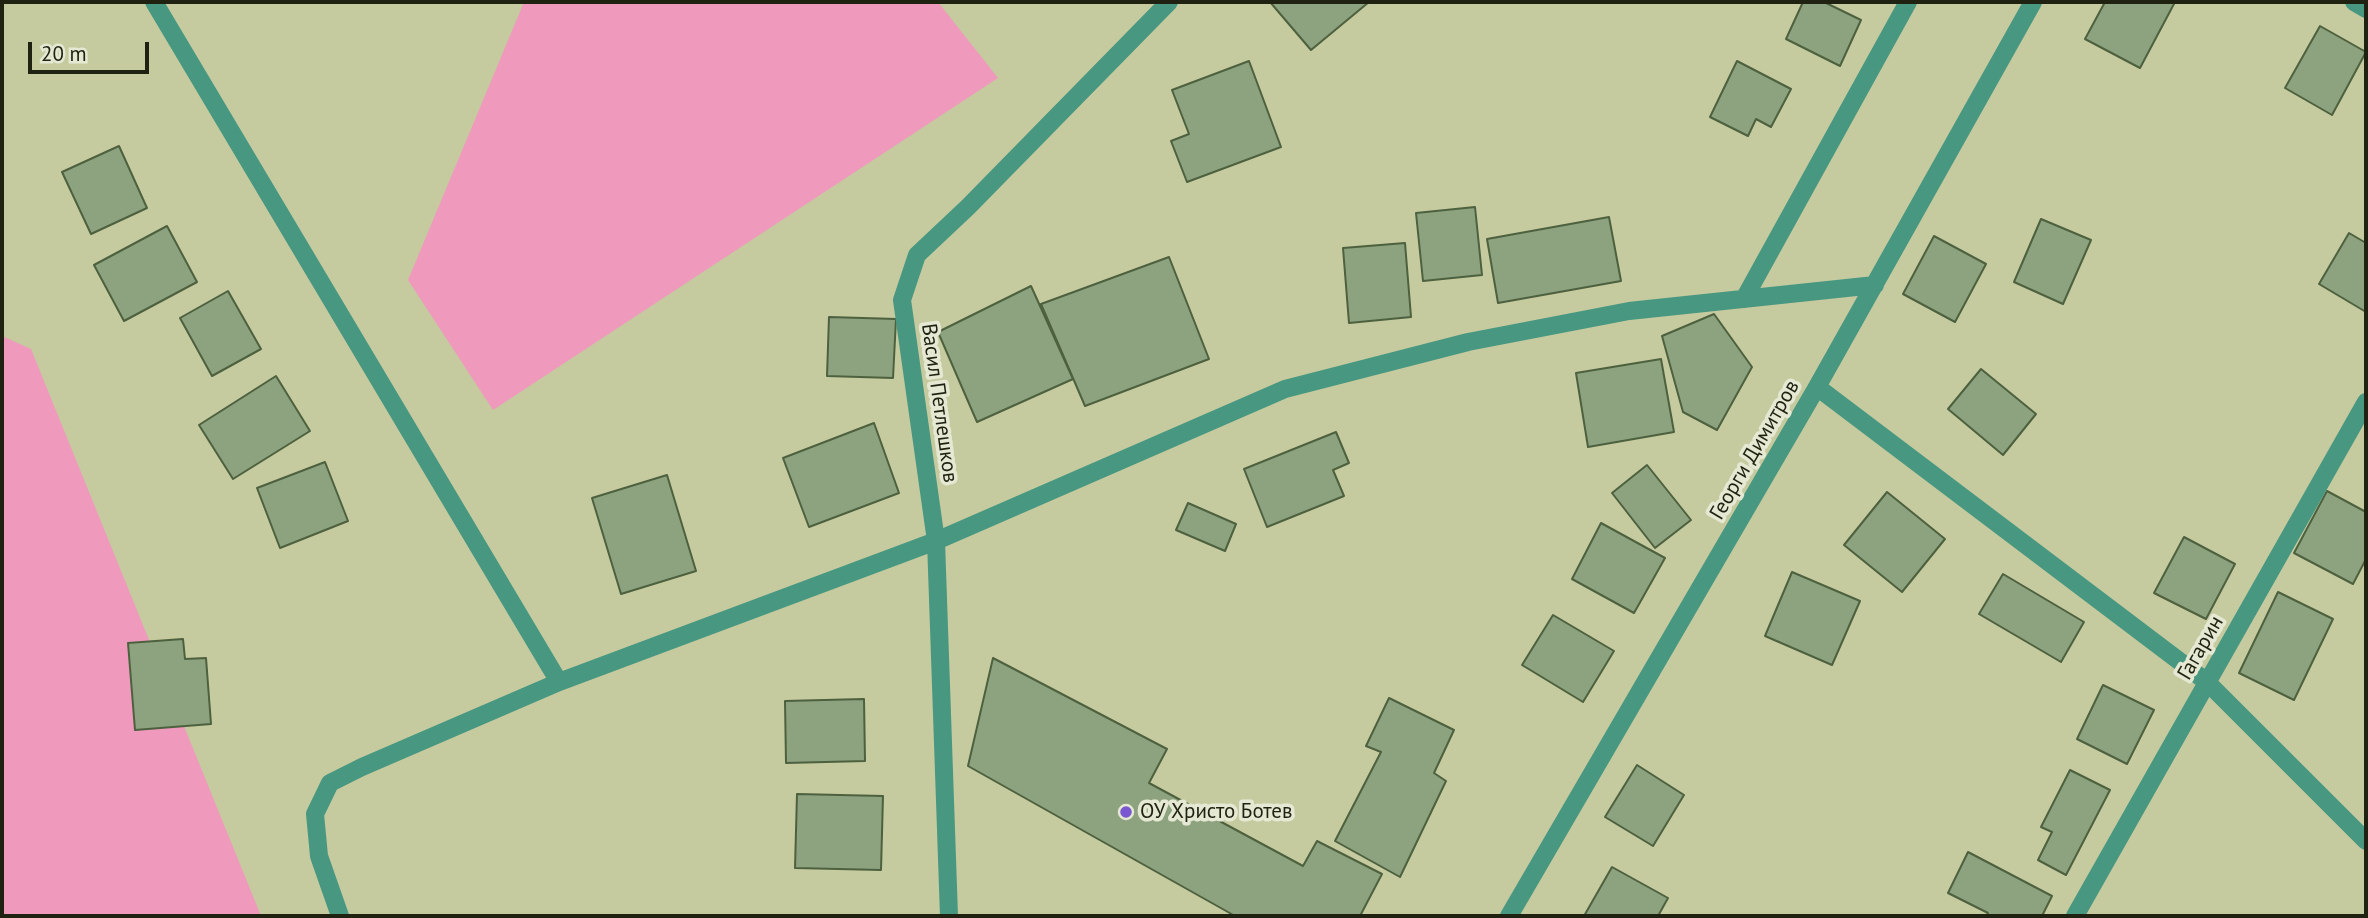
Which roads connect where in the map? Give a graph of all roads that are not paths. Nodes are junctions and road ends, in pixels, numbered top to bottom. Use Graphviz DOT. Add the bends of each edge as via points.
graph roads {
  1 [pos="154,2"];
  2 [pos="1169,2"];
  3 [pos="1908,2"];
  4 [pos="2032,2"];
  5 [pos="2354,2"];
  6 [pos="2366,9"];
  7 [pos="1875,285"];
  8 [pos="1744,299"];
  9 [pos="1817,387"];
  10 [pos="2366,402"];
  11 [pos="936,541"];
  12 [pos="559,682"];
  13 [pos="2207,682"];
  14 [pos="2366,841"];
  15 [pos="340,916"];
  16 [pos="948,916"];
  17 [pos="1509,916"];
  18 [pos="2075,916"];
  1 -- 12 [label="street"];
  2 -- 11 [label="street, Васил Петлешков" via="917,255 902,300"];
  3 -- 8 [label="street"];
  4 -- 7 [label="street, Георги Димитров"];
  5 -- 6 [label="street"];
  7 -- 8 [label="street"];
  7 -- 9 [label="street, Георги Димитров"];
  8 -- 11 [label="street" via="1629,311 1481,339 1285,389"];
  9 -- 13 [label="street"];
  9 -- 17 [label="street, Георги Димитров"];
  10 -- 13 [label="street, Гагарин"];
  11 -- 12 [label="street"];
  11 -- 16 [label="street, Васил Петлешков"];
  12 -- 15 [label="street" via="330,783 315,814 319,856"];
  13 -- 14 [label="street"];
  13 -- 18 [label="street, Гагарин"];
}
